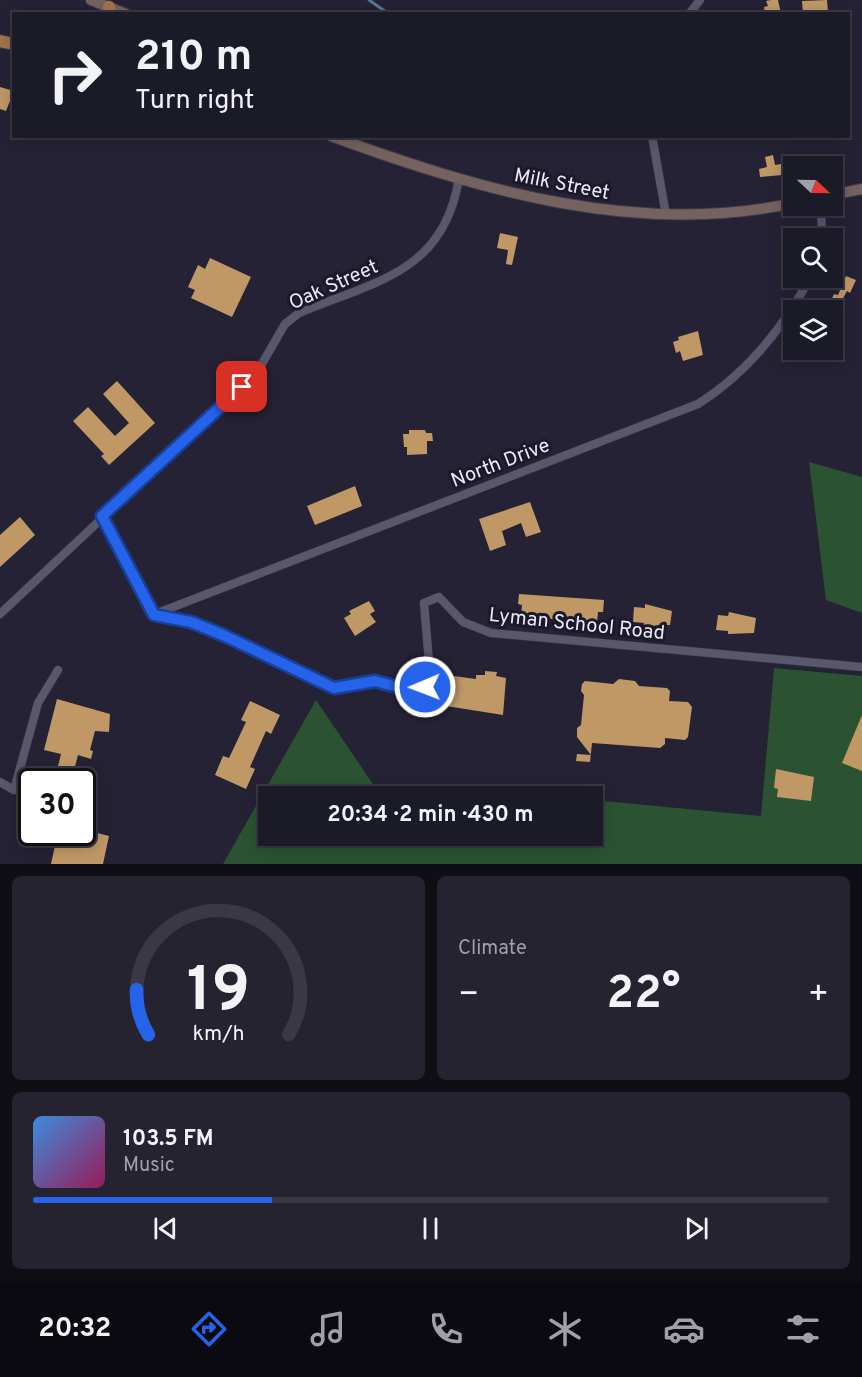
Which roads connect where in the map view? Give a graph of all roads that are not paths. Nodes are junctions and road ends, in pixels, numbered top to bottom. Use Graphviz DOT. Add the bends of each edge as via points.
graph roads {
  1 [pos="91,0"];
  2 [pos="700,0"];
  3 [pos="110,10"];
  4 [pos="691,12"];
  5 [pos="337,138"];
  6 [pos="652,138"];
  7 [pos="459,178"];
  8 [pos="862,189"];
  9 [pos="843,193"];
  10 [pos="783,205"];
  11 [pos="666,215"];
  12 [pos="804,288"];
  13 [pos="102,516"];
  14 [pos="0,614"];
  15 [pos="154,615"];
  16 [pos="862,667"];
  17 [pos="58,670"];
  18 [pos="0,782"];
  1 -- 3 [label="main road"];
  2 -- 4 [label="street"];
  5 -- 7 [label="main road, Milk Street"];
  6 -- 11 [label="street"];
  7 -- 11 [label="main road, Milk Street" via="580,207"];
  7 -- 13 [label="street, Oak Street" via="446,225 425,253 399,272 299,313 285,324 256,374"];
  8 -- 9 [label="main road"];
  10 -- 11 [label="main road, Milk Street" via="728,213"];
  12 -- 15 [label="street, North Drive" via="784,324 724,388 698,404"];
  13 -- 14 [label="street, Oak Street"];
  13 -- 15 [label="street"];
  15 -- 16 [label="street, Lyman School Road" via="212,630 334,688 375,681 413,691 425,687 430,674 424,603 440,597 463,622 491,633"];
  17 -- 18 [label="street" via="38,703 14,790"];
}
